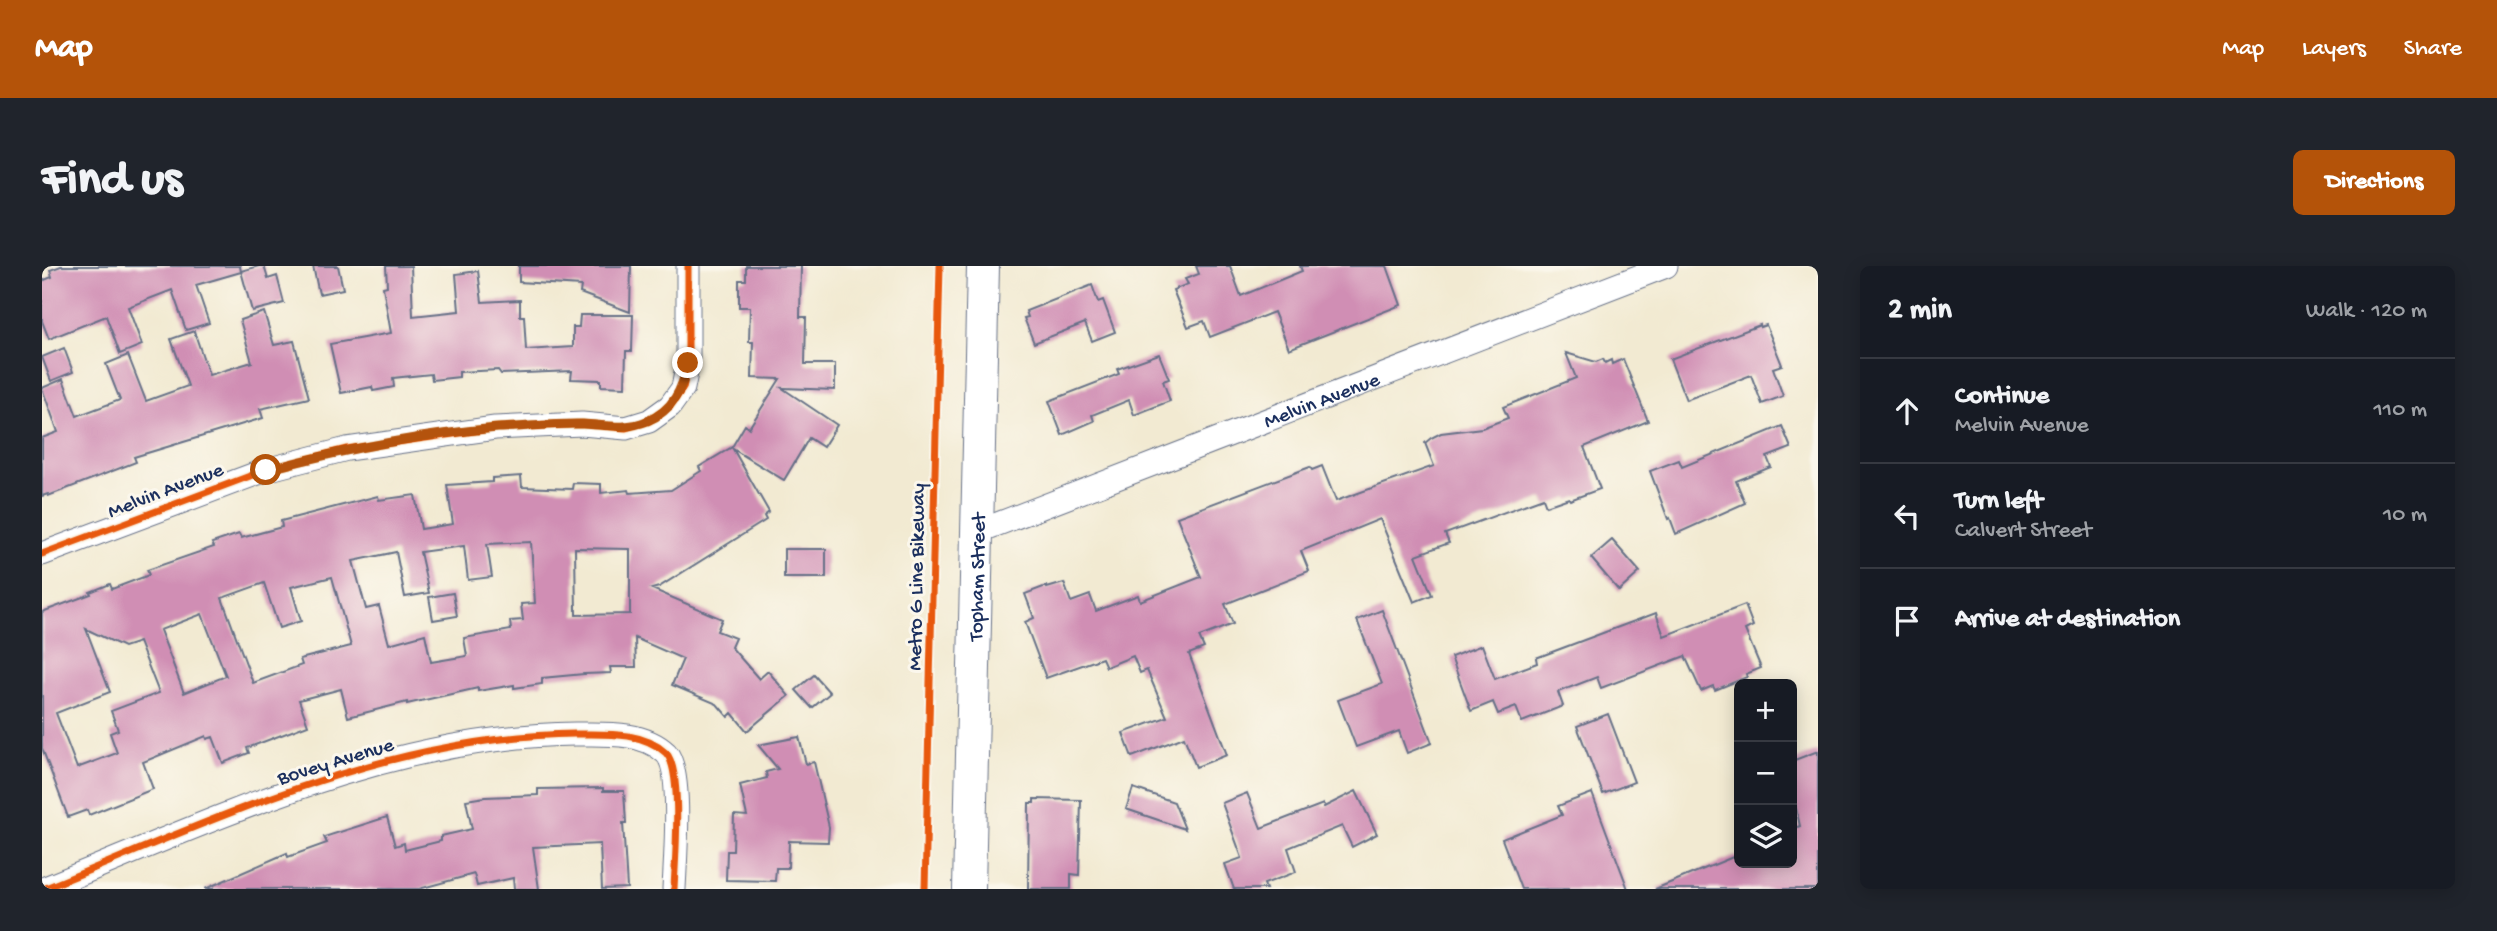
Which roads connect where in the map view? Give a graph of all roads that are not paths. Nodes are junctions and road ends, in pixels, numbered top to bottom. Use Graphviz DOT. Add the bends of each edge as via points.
graph roads {
  1 [pos="688,266"];
  2 [pos="983,266"];
  3 [pos="1666,266"];
  4 [pos="976,532"];
  5 [pos="42,554"];
  6 [pos="42,889"];
  7 [pos="674,889"];
  8 [pos="969,889"];
  1 -- 5 [label="street, Melvin Avenue" via="688,363 682,388 670,406 649,421 626,428 582,424 495,429 346,449 266,470"];
  2 -- 4 [label="main road, Topham Street"];
  3 -- 4 [label="street, Melvin Avenue"];
  4 -- 8 [label="main road, Topham Street"];
  6 -- 7 [label="street, Bovey Avenue" via="303,785 363,766 525,735 616,734 651,743 668,755 676,775"];
}
